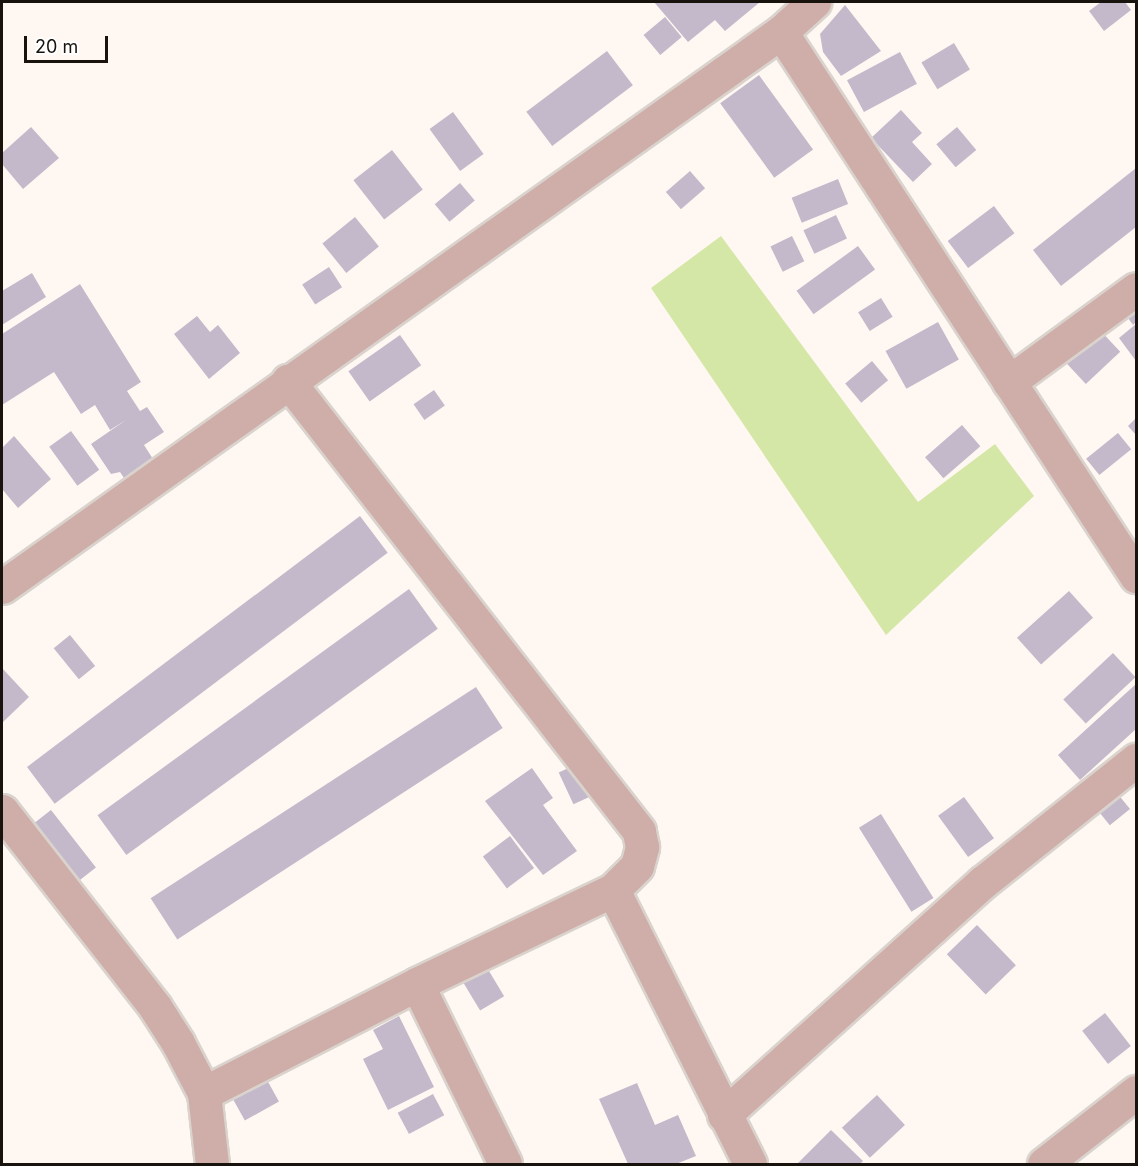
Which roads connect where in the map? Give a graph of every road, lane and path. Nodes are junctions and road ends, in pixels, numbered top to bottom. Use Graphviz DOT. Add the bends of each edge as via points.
graph roads {
  1 [pos="814,2"];
  2 [pos="781,32"];
  3 [pos="1137,289"];
  4 [pos="288,381"];
  5 [pos="1009,382"];
  6 [pos="1128,539"];
  7 [pos="1137,576"];
  8 [pos="2,587"];
  9 [pos="1137,760"];
  10 [pos="2,811"];
  11 [pos="613,890"];
  12 [pos="417,984"];
  13 [pos="1137,1092"];
  14 [pos="204,1093"];
  15 [pos="724,1115"];
  16 [pos="212,1164"];
  17 [pos="505,1164"];
  18 [pos="750,1164"];
  19 [pos="1044,1164"];
  1 -- 2 [label="street"];
  2 -- 4 [label="street"];
  2 -- 5 [label="street"];
  3 -- 5 [label="street"];
  4 -- 8 [label="street"];
  4 -- 11 [label="street" via="639,831 642,848 637,866"];
  5 -- 6 [label="street"];
  6 -- 7 [label="street"];
  9 -- 15 [label="street" via="984,882"];
  10 -- 14 [label="street" via="155,1008"];
  11 -- 12 [label="street"];
  11 -- 15 [label="street"];
  12 -- 14 [label="street"];
  12 -- 17 [label="street"];
  13 -- 19 [label="street"];
  14 -- 16 [label="street"];
  15 -- 18 [label="street"];
}
